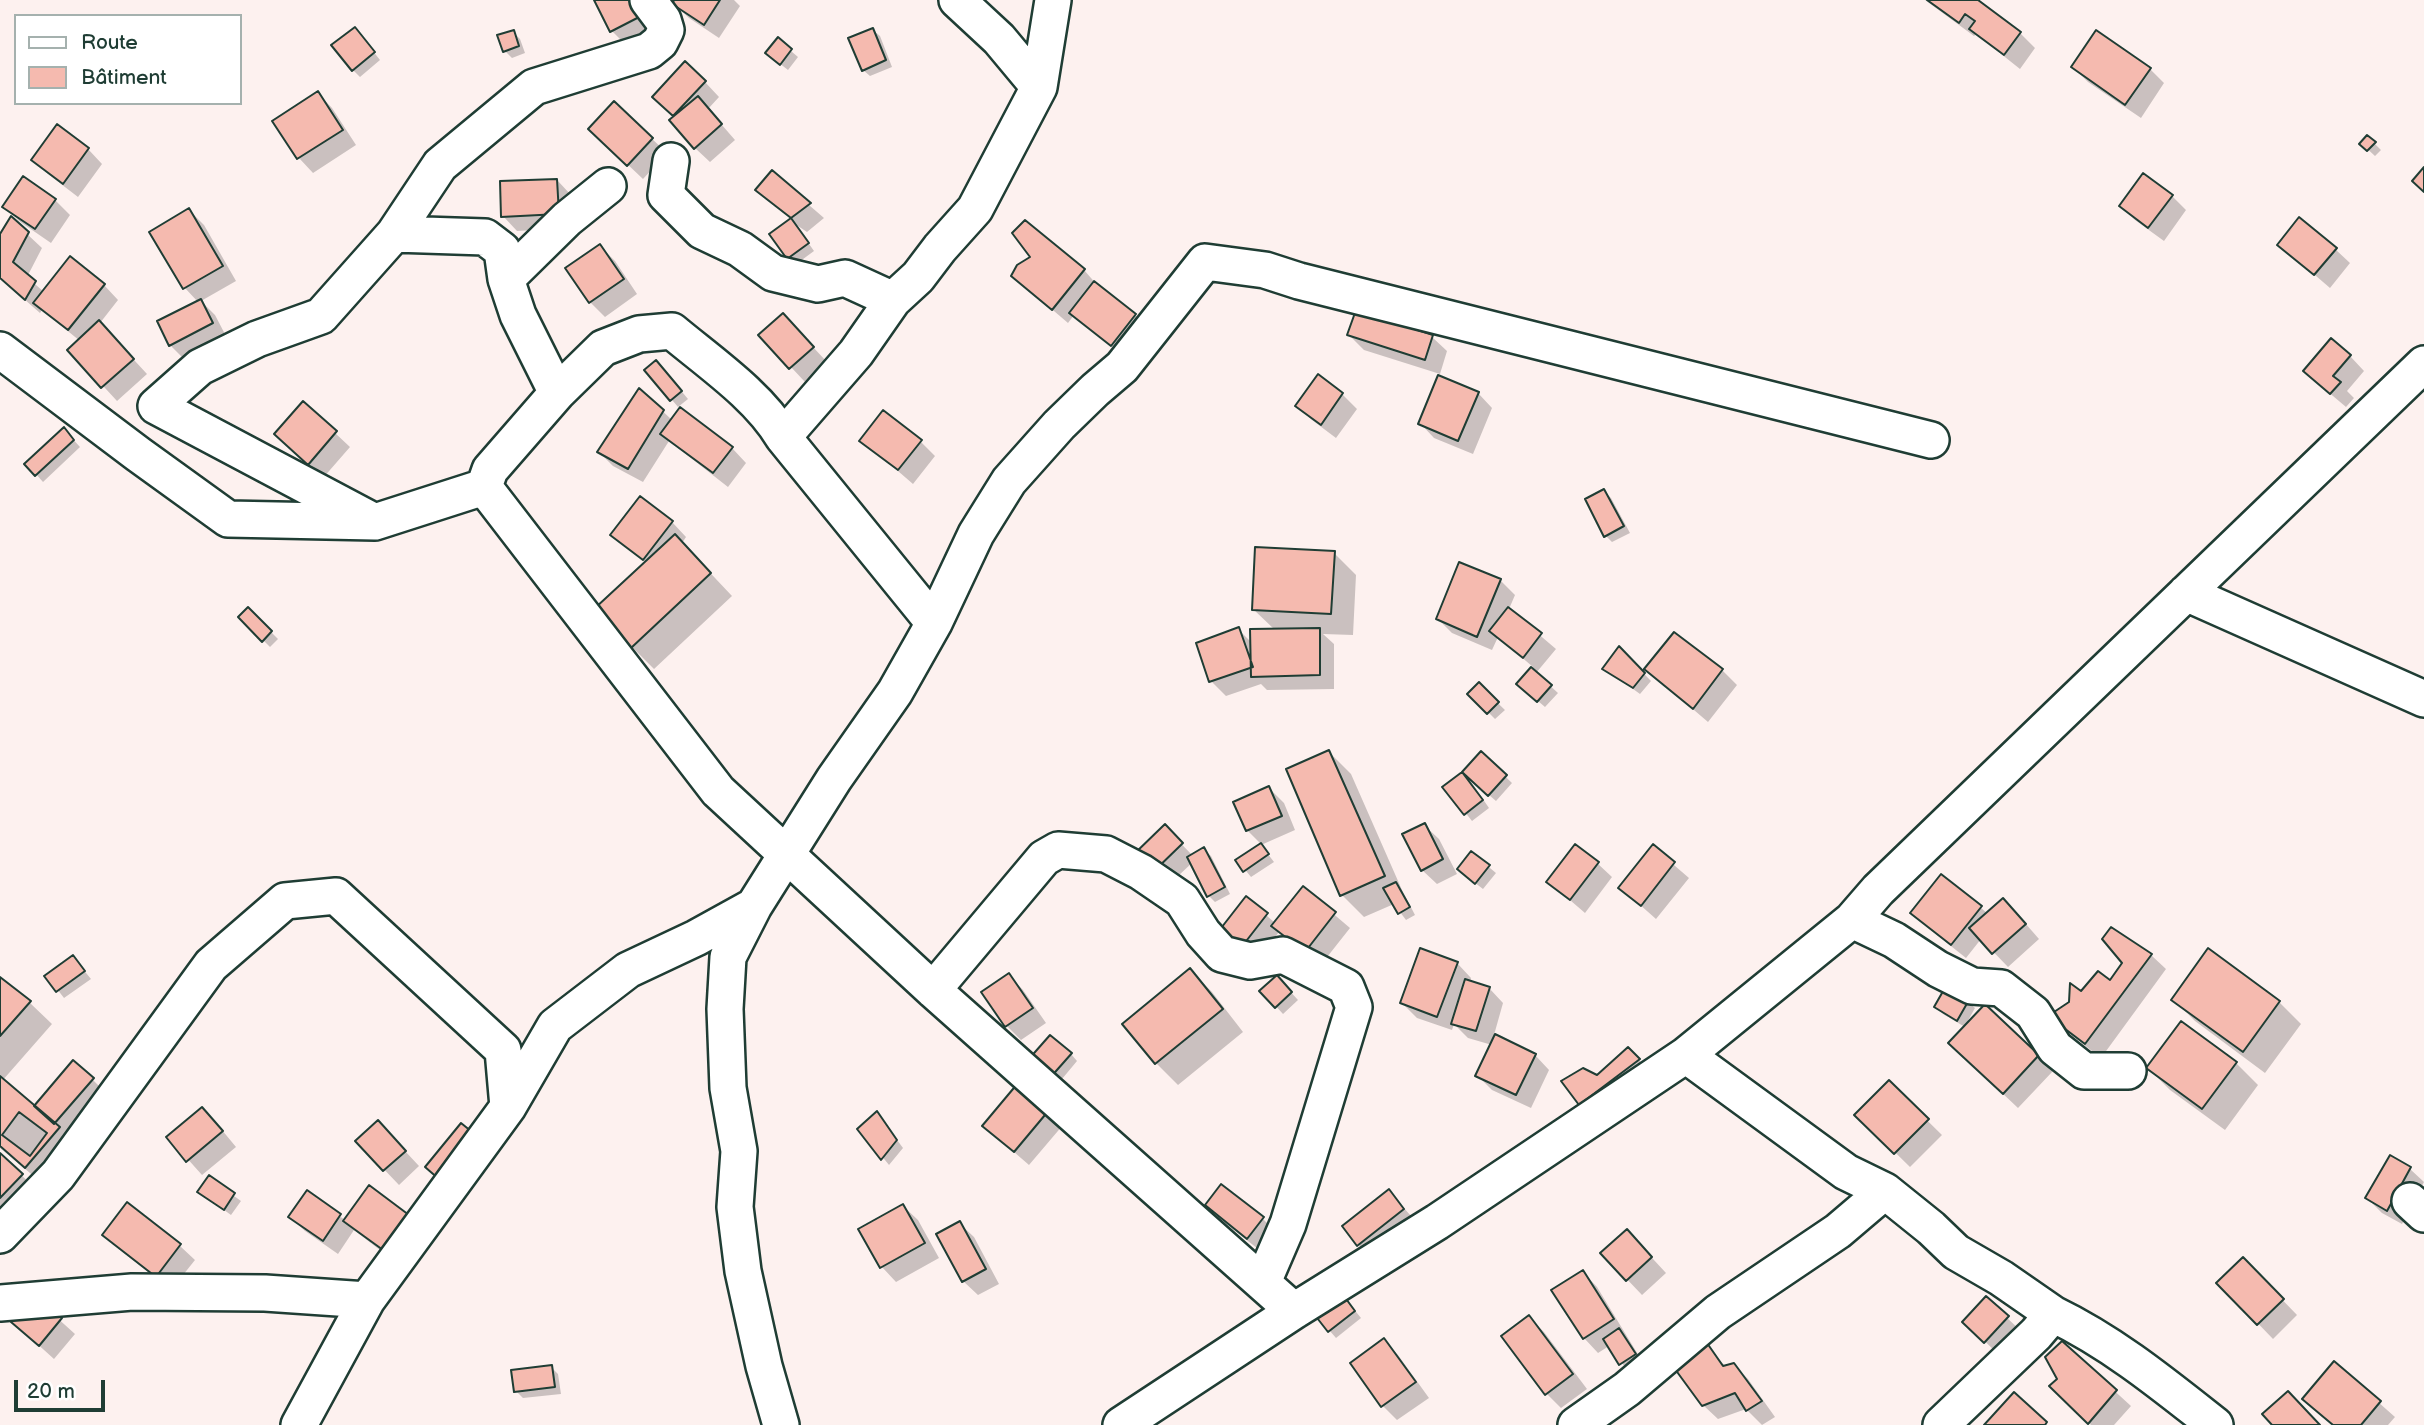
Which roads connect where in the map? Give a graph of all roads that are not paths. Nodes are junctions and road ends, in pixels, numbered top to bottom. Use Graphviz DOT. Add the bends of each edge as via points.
graph roads {
  1 [pos="648,0"];
  2 [pos="957,0"];
  3 [pos="1053,0"];
  4 [pos="1039,87"];
  5 [pos="671,161"];
  6 [pos="608,186"];
  7 [pos="394,234"];
  8 [pos="506,279"];
  9 [pos="893,300"];
  10 [pos="0,350"];
  11 [pos="2424,364"];
  12 [pos="557,393"];
  13 [pos="156,406"];
  14 [pos="91,419"];
  15 [pos="783,437"];
  16 [pos="1931,440"];
  17 [pos="484,487"];
  18 [pos="375,522"];
  19 [pos="2186,593"];
  20 [pos="934,623"];
  21 [pos="2424,699"];
  22 [pos="786,856"];
  23 [pos="754,906"];
  24 [pos="1853,920"];
  25 [pos="933,990"];
  26 [pos="1686,1055"];
  27 [pos="2128,1071"];
  28 [pos="508,1107"];
  29 [pos="1885,1191"];
  30 [pos="0,1235"];
  31 [pos="1264,1282"];
  32 [pos="367,1300"];
  33 [pos="0,1303"];
  34 [pos="1294,1311"];
  35 [pos="2053,1314"];
  36 [pos="305,1415"];
  37 [pos="280,1425"];
  38 [pos="781,1425"];
  39 [pos="1121,1425"];
  40 [pos="1576,1425"];
  41 [pos="1941,1425"];
  42 [pos="2215,1425"];
  1 -- 7 [label="street" via="666,30 660,42 649,51 534,87 440,165"];
  2 -- 4 [label="street"];
  3 -- 4 [label="street"];
  4 -- 9 [label="street" via="975,209"];
  5 -- 9 [label="street" via="666,195 702,231 740,249 773,273 818,284 845,278"];
  6 -- 8 [label="street"];
  7 -- 8 [label="street" via="485,237 502,250"];
  7 -- 13 [label="street" via="321,316 257,339 200,367"];
  8 -- 12 [label="street" via="518,315"];
  9 -- 15 [label="street" via="856,353"];
  10 -- 14 [label="street"];
  11 -- 19 [label="street"];
  12 -- 15 [label="street" via="603,348 639,334 672,331 774,421"];
  12 -- 17 [label="street" via="490,470"];
  13 -- 14 [label="street" via="130,418"];
  13 -- 18 [label="street"];
  14 -- 18 [label="street" via="228,519"];
  15 -- 20 [label="street"];
  16 -- 20 [label="street" via="1265,270 1205,262 1122,367 1059,425 1009,481 976,534"];
  17 -- 18 [label="street"];
  17 -- 22 [label="street" via="718,791"];
  19 -- 21 [label="street"];
  19 -- 24 [label="street" via="1878,890"];
  20 -- 22 [label="street" via="895,692"];
  22 -- 23 [label="street"];
  22 -- 25 [label="street"];
  23 -- 28 [label="street" via="628,970 555,1026"];
  23 -- 38 [label="street" via="728,957 728,1088 739,1151 735,1207 743,1271"];
  24 -- 26 [label="street"];
  24 -- 27 [label="street" via="1972,986 2001,988 2034,1013 2055,1048 2084,1071"];
  25 -- 31 [label="street"];
  25 -- 31 [label="street" via="1044,858 1058,850 1106,854 1140,872 1182,900 1222,954 1250,961 1283,955 1346,987 1354,1007 1288,1224"];
  26 -- 29 [label="street" via="1846,1172"];
  26 -- 34 [label="street" via="1437,1222"];
  28 -- 30 [label="street" via="503,1050 336,896 285,901 211,965 58,1175"];
  28 -- 32 [label="street"];
  29 -- 35 [label="street" via="1956,1252"];
  29 -- 40 [label="street" via="1838,1231 1718,1312"];
  31 -- 34 [label="street"];
  32 -- 33 [label="street" via="265,1293 132,1292"];
  32 -- 36 [label="street"];
  34 -- 39 [label="street"];
  35 -- 41 [label="street"];
  35 -- 42 [label="street" via="2130,1358"];
  36 -- 37 [label="street"];
}
